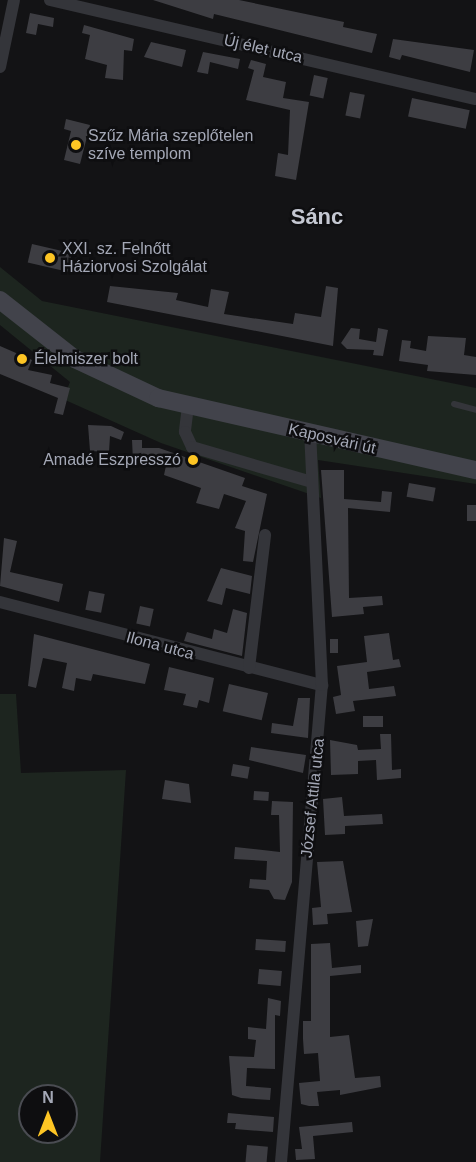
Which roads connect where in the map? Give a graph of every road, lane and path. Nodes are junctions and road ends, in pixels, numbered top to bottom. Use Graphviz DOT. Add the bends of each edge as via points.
graph roads {
  1 [pos="14,0"];
  2 [pos="50,0"];
  3 [pos="0,67"];
  4 [pos="476,99"];
  5 [pos="0,300"];
  6 [pos="454,404"];
  7 [pos="188,406"];
  8 [pos="476,410"];
  9 [pos="310,434"];
  10 [pos="476,470"];
  11 [pos="312,482"];
  12 [pos="265,534"];
  13 [pos="0,602"];
  14 [pos="249,668"];
  15 [pos="322,686"];
  16 [pos="281,1162"];
  1 -- 3 [label="street"];
  2 -- 4 [label="street, Új élet utca"];
  5 -- 7 [label="main road, Kaposvári út" via="104,376"];
  6 -- 8 [label="lane"];
  7 -- 9 [label="main road, Kaposvári út"];
  7 -- 11 [label="street" via="185,432 192,447"];
  9 -- 10 [label="main road, Kaposvári út"];
  9 -- 11 [label="street, József Attila utca"];
  11 -- 15 [label="street, József Attila utca"];
  12 -- 14 [label="street"];
  13 -- 14 [label="street, Ilona utca"];
  14 -- 15 [label="street, Ilona utca"];
  15 -- 16 [label="street, József Attila utca"];
}
